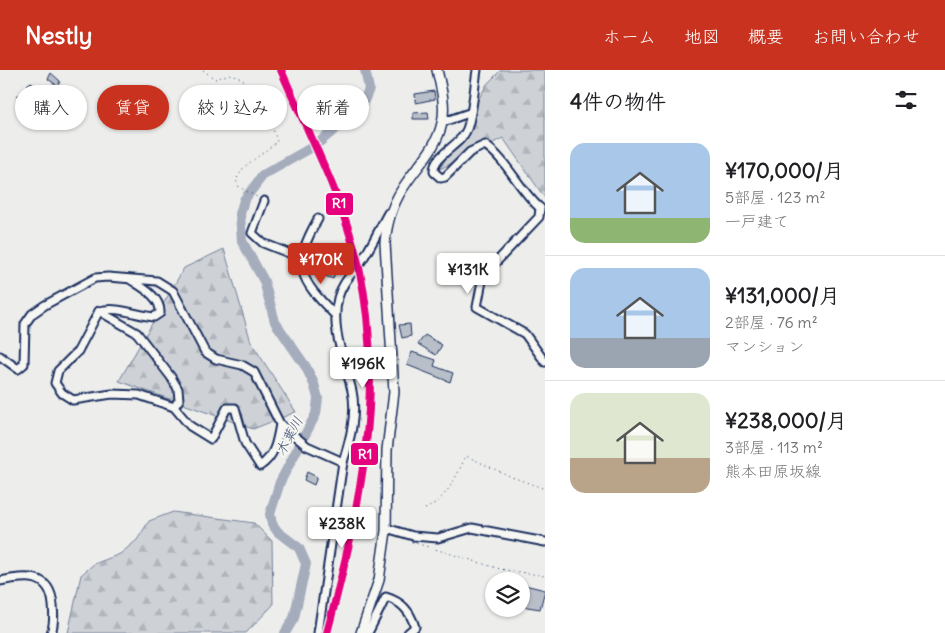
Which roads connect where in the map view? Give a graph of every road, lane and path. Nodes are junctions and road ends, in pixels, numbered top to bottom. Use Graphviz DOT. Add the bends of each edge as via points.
graph roads {
  1 [pos="203,70"];
  2 [pos="437,70"];
  3 [pos="477,70"];
  4 [pos="470,113"];
  5 [pos="443,122"];
  6 [pos="264,201"];
  7 [pos="395,202"];
  8 [pos="543,208"];
  9 [pos="318,219"];
  10 [pos="301,258"];
  11 [pos="132,280"];
  12 [pos="99,311"];
  13 [pos="335,315"];
  14 [pos="0,356"];
  15 [pos="545,362"];
  16 [pos="174,407"];
  17 [pos="280,424"];
  18 [pos="343,462"];
  19 [pos="545,489"];
  20 [pos="425,509"];
  21 [pos="386,528"];
  22 [pos="406,539"];
  23 [pos="545,542"];
  24 [pos="545,576"];
  25 [pos="0,581"];
  26 [pos="51,633"];
  27 [pos="318,633"];
  28 [pos="361,633"];
  29 [pos="368,633"];
  30 [pos="408,633"];
  1 -- 6 [label="path" via="215,79 231,74 252,88 274,130 277,142 244,167 236,180 239,187"];
  2 -- 5 [label="main road" via="444,104"];
  3 -- 4 [label="street"];
  4 -- 5 [label="street"];
  4 -- 8 [label="street" via="467,130 438,160 434,172 441,178 445,177 470,152 485,145 494,151 528,196"];
  5 -- 7 [label="main road" via="430,152"];
  6 -- 10 [label="street" via="252,233 263,242"];
  7 -- 13 [label="street" via="360,262 342,284"];
  7 -- 21 [label="main road" via="387,224 386,243 394,392 387,450"];
  8 -- 15 [label="street" via="539,217 483,276 477,307 525,334"];
  9 -- 10 [label="street"];
  10 -- 13 [label="street" via="309,288"];
  11 -- 12 [label="street" via="156,300 160,313 154,317 117,309"];
  11 -- 14 [label="street" via="102,277 80,284 32,314 25,324 24,364 18,369"];
  11 -- 17 [label="street" via="157,281 173,290 205,352 254,372"];
  12 -- 16 [label="street" via="137,333 178,389 179,400"];
  12 -- 16 [label="street" via="78,351 58,370 55,382 62,393 73,400 128,394"];
  13 -- 18 [label="street" via="353,399 350,439"];
  16 -- 17 [label="street" via="190,426 211,439 227,408 235,408 245,443 260,466 273,453"];
  17 -- 18 [label="street" via="307,446"];
  18 -- 27 [label="street"];
  19 -- 20 [label="path" via="466,456 454,482 436,504"];
  21 -- 23 [label="street" via="413,536 438,538 472,528"];
  21 -- 28 [label="main road" via="379,580"];
  22 -- 24 [label="path" via="425,548 500,569"];
  25 -- 26 [label="street" via="26,576 48,585 54,611"];
  29 -- 30 [label="street" via="386,596 402,604 410,613 414,626"];
}
